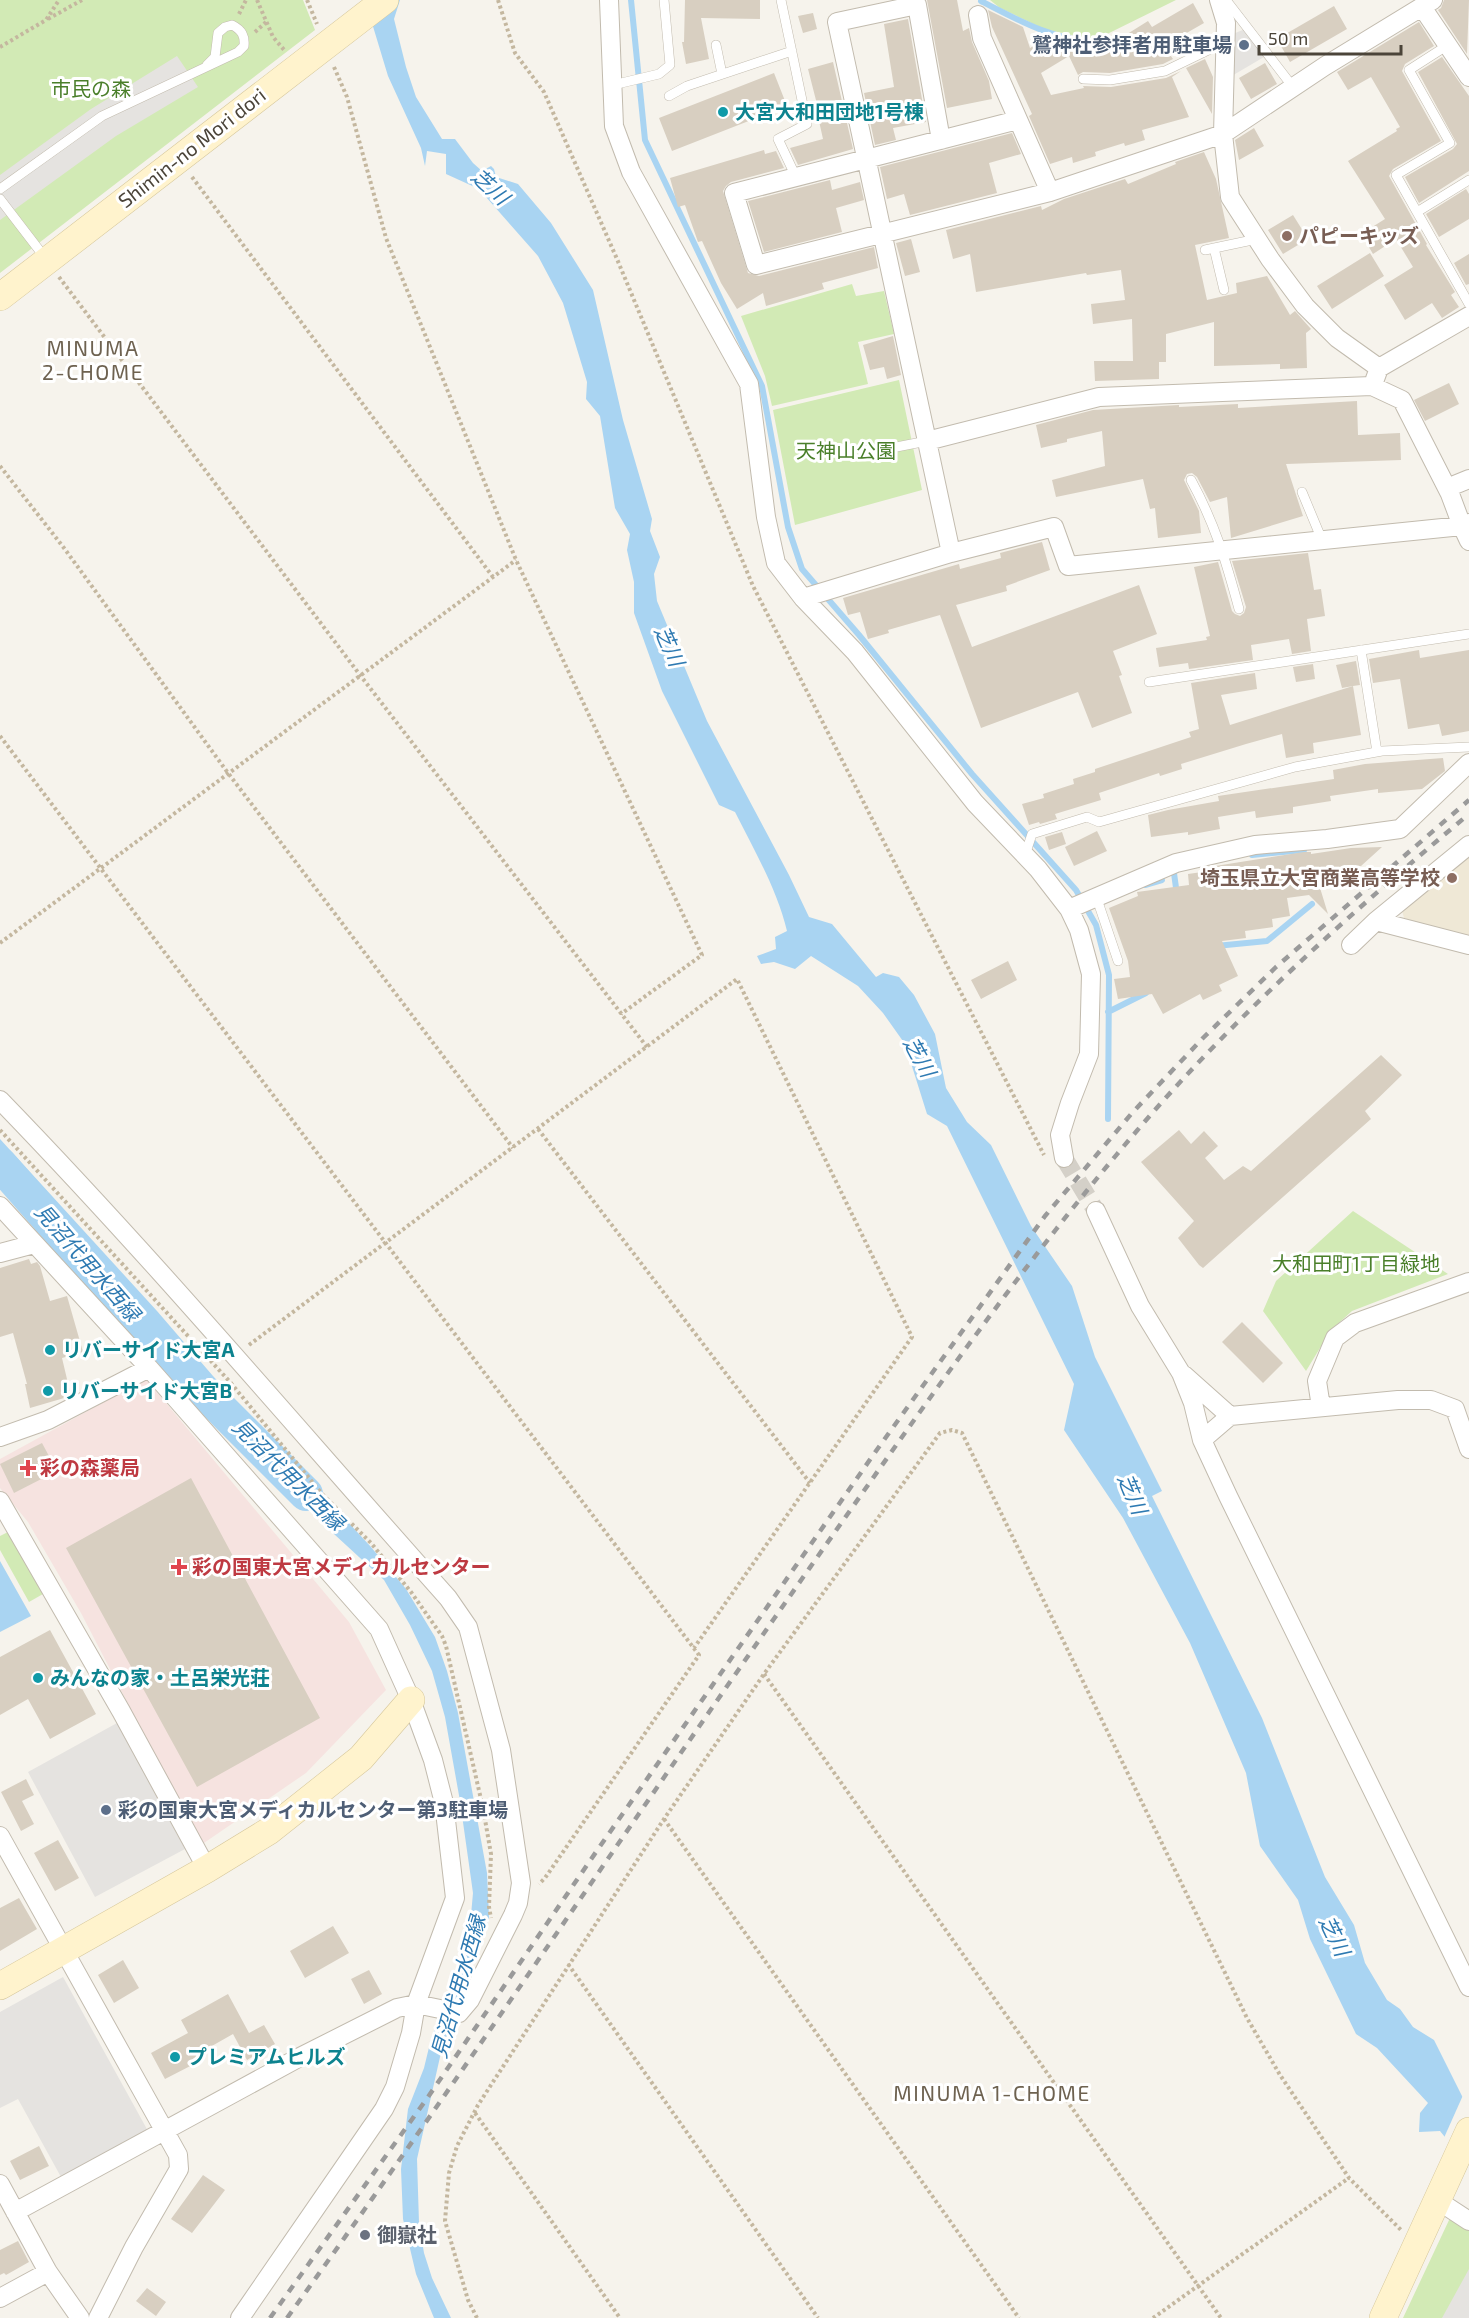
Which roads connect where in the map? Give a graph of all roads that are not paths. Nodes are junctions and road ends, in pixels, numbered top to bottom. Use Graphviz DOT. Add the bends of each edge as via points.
graph roads {
  1 [pos="385,0"];
  2 [pos="609,0"];
  3 [pos="664,0"];
  4 [pos="781,0"];
  5 [pos="1219,0"];
  6 [pos="1226,0"];
  7 [pos="1427,4"];
  8 [pos="978,15"];
  9 [pos="1225,42"];
  10 [pos="716,45"];
  11 [pos="1448,45"];
  12 [pos="792,51"];
  13 [pos="207,65"];
  14 [pos="723,74"];
  15 [pos="1469,77"];
  16 [pos="1083,79"];
  17 [pos="613,85"];
  18 [pos="1293,87"];
  19 [pos="669,96"];
  20 [pos="1018,120"];
  21 [pos="1223,134"];
  22 [pos="941,140"];
  23 [pos="865,159"];
  24 [pos="796,177"];
  25 [pos="1469,180"];
  26 [pos="0,189"];
  27 [pos="1050,192"];
  28 [pos="0,199"];
  29 [pos="1417,212"];
  30 [pos="881,234"];
  31 [pos="1257,240"];
  32 [pos="47,261"];
  33 [pos="1224,290"];
  34 [pos="0,297"];
  35 [pos="1469,304"];
  36 [pos="1469,316"];
  37 [pos="1379,369"];
  38 [pos="1372,386"];
  39 [pos="927,441"];
  40 [pos="881,450"];
  41 [pos="1469,479"];
  42 [pos="1191,480"];
  43 [pos="1447,488"];
  44 [pos="1302,492"];
  45 [pos="1467,530"];
  46 [pos="1322,540"];
  47 [pos="1224,550"];
  48 [pos="951,553"];
  49 [pos="803,598"];
  50 [pos="1239,609"];
  51 [pos="1469,634"];
  52 [pos="1361,650"];
  53 [pos="1149,682"];
  54 [pos="1469,747"];
  55 [pos="1377,752"];
  56 [pos="1469,763"];
  57 [pos="1469,845"];
  58 [pos="1025,855"];
  59 [pos="1096,897"];
  60 [pos="1069,909"];
  61 [pos="1376,921"];
  62 [pos="1351,945"];
  63 [pos="1469,945"];
  64 [pos="1118,961"];
  65 [pos="0,1100"];
  66 [pos="1056,1160"];
  67 [pos="0,1206"];
  68 [pos="1096,1211"];
  69 [pos="34,1244"];
  70 [pos="0,1253"];
  71 [pos="1469,1282"];
  72 [pos="149,1368"];
  73 [pos="1181,1373"];
  74 [pos="1321,1407"];
  75 [pos="1230,1416"];
  76 [pos="0,1437"];
  77 [pos="1202,1440"];
  78 [pos="1469,1449"];
  79 [pos="0,1501"];
  80 [pos="411,1700"];
  81 [pos="0,1836"];
  82 [pos="207,1869"];
  83 [pos="64,1949"];
  84 [pos="0,1986"];
  85 [pos="1469,1987"];
  86 [pos="421,2005"];
  87 [pos="1469,2131"];
  88 [pos="165,2133"];
  89 [pos="0,2184"];
  90 [pos="1440,2193"];
  91 [pos="15,2212"];
  92 [pos="1469,2221"];
  93 [pos="48,2272"];
  94 [pos="0,2298"];
  95 [pos="80,2318"];
  96 [pos="98,2318"];
  97 [pos="240,2318"];
  98 [pos="1383,2318"];
  1 -- 32 [label="street, Shimin-no Mori dori"];
  2 -- 17 [label="street"];
  3 -- 17 [label="lane" via="670,65 659,74"];
  4 -- 12 [label="lane"];
  5 -- 9 [label="street" via="1226,23"];
  6 -- 18 [label="lane"];
  7 -- 11 [label="street"];
  7 -- 18 [label="street"];
  8 -- 20 [label="street" via="982,38"];
  9 -- 16 [label="lane" via="1165,71 1110,80"];
  9 -- 21 [label="street"];
  10 -- 14 [label="lane"];
  11 -- 15 [label="street"];
  11 -- 29 [label="lane" via="1409,70 1450,143 1396,175"];
  12 -- 14 [label="lane"];
  12 -- 24 [label="lane" via="807,124 778,140"];
  13 -- 13 [label="lane" via="215,57 218,33 232,25 239,29 245,38 244,46"];
  13 -- 26 [label="lane" via="102,116"];
  14 -- 19 [label="lane"];
  17 -- 49 [label="street" via="614,126 631,172 749,384 766,517 776,563"];
  18 -- 21 [label="street"];
  20 -- 22 [label="street"];
  20 -- 27 [label="street"];
  21 -- 27 [label="street"];
  21 -- 31 [label="street" via="1230,197"];
  22 -- 23 [label="street"];
  22 -- 23 [label="street" via="917,6 837,22"];
  23 -- 24 [label="street"];
  23 -- 30 [label="street"];
  24 -- 30 [label="street" via="734,193 756,265"];
  25 -- 29 [label="lane"];
  27 -- 30 [label="street"];
  28 -- 32 [label="lane"];
  29 -- 35 [label="lane"];
  30 -- 39 [label="street"];
  31 -- 33 [label="lane" via="1209,249"];
  31 -- 37 [label="street" via="1305,306 1337,338"];
  32 -- 34 [label="street, Shimin-no Mori dori"];
  36 -- 37 [label="street"];
  37 -- 38 [label="street"];
  38 -- 39 [label="street" via="1099,397"];
  38 -- 43 [label="street" via="1402,400"];
  39 -- 40 [label="lane"];
  39 -- 48 [label="street"];
  41 -- 43 [label="street"];
  42 -- 47 [label="lane"];
  43 -- 45 [label="street"];
  44 -- 46 [label="lane"];
  45 -- 46 [label="street"];
  46 -- 47 [label="street"];
  47 -- 48 [label="street" via="1068,566 1054,527"];
  47 -- 50 [label="lane"];
  48 -- 49 [label="street"];
  49 -- 58 [label="street" via="855,652 975,803"];
  51 -- 52 [label="lane"];
  52 -- 53 [label="lane"];
  52 -- 55 [label="lane"];
  54 -- 55 [label="lane"];
  55 -- 58 [label="lane" via="1295,767 1099,822 1087,816 1032,834"];
  56 -- 59 [label="street" via="1400,829 1255,844 1176,863"];
  57 -- 61 [label="street"];
  58 -- 60 [label="street"];
  59 -- 60 [label="street"];
  59 -- 64 [label="lane"];
  60 -- 66 [label="street" via="1091,974 1089,1054 1060,1135"];
  61 -- 62 [label="street"];
  61 -- 63 [label="street"];
  65 -- 86 [label="street" via="235,1355 448,1598 468,1627 501,1750 521,1883 518,1903 470,2000 459,2013"];
  67 -- 69 [label="street"];
  68 -- 73 [label="street" via="1140,1306"];
  69 -- 70 [label="street"];
  69 -- 72 [label="street"];
  71 -- 74 [label="street" via="1355,1323 1335,1338 1317,1381"];
  72 -- 76 [label="street" via="48,1420"];
  72 -- 80 [label="street" via="379,1629"];
  73 -- 75 [label="street"];
  73 -- 77 [label="street"];
  74 -- 75 [label="street"];
  74 -- 78 [label="street" via="1431,1400 1455,1409"];
  75 -- 77 [label="street"];
  77 -- 85 [label="street"];
  79 -- 82 [label="street"];
  80 -- 82 [label="street" via="360,1758 269,1830"];
  80 -- 86 [label="street" via="444,1803 455,1898"];
  81 -- 83 [label="street"];
  82 -- 83 [label="street"];
  83 -- 84 [label="street"];
  83 -- 88 [label="street"];
  86 -- 88 [label="street" via="397,2008"];
  86 -- 97 [label="street" via="384,2109"];
  87 -- 90 [label="street"];
  88 -- 91 [label="street"];
  88 -- 96 [label="street" via="178,2155 179,2169"];
  89 -- 91 [label="street"];
  90 -- 92 [label="street"];
  90 -- 98 [label="street"];
  91 -- 93 [label="street"];
  93 -- 94 [label="street"];
  93 -- 95 [label="street"];
}
